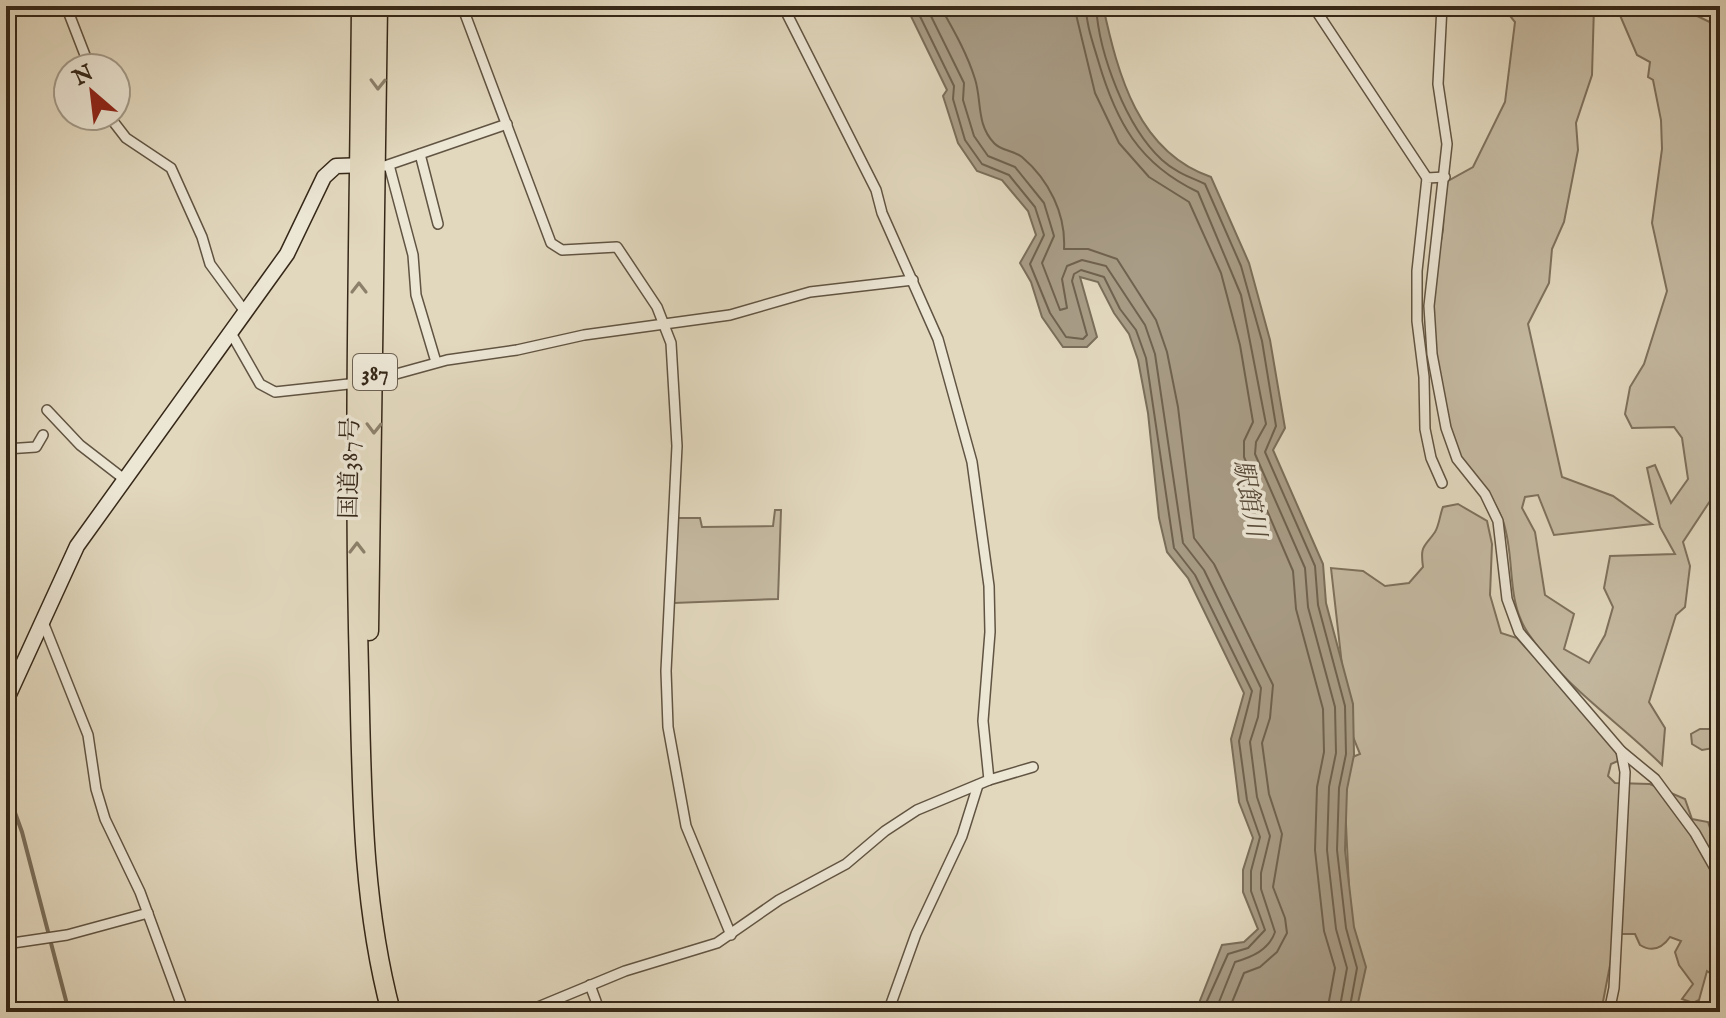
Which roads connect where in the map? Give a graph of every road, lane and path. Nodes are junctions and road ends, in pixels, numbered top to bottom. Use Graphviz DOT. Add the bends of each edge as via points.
graph roads {
  1 [pos="66,6"];
  2 [pos="361,6"];
  3 [pos="378,6"];
  4 [pos="462,6"];
  5 [pos="783,6"];
  6 [pos="1313,6"];
  7 [pos="1442,6"];
  8 [pos="84,52"];
  9 [pos="507,124"];
  10 [pos="121,132"];
  11 [pos="420,154"];
  12 [pos="375,165"];
  13 [pos="1445,177"];
  14 [pos="1427,178"];
  15 [pos="438,224"];
  16 [pos="913,280"];
  17 [pos="246,313"];
  18 [pos="666,324"];
  19 [pos="231,333"];
  20 [pos="436,362"];
  21 [pos="367,382"];
  22 [pos="47,410"];
  23 [pos="43,435"];
  24 [pos="6,449"];
  25 [pos="124,479"];
  26 [pos="1442,483"];
  27 [pos="42,619"];
  28 [pos="6,701"];
  29 [pos="1621,751"];
  30 [pos="1033,767"];
  31 [pos="989,780"];
  32 [pos="978,785"];
  33 [pos="1720,877"];
  34 [pos="148,913"];
  35 [pos="731,935"];
  36 [pos="6,944"];
  37 [pos="590,985"];
  38 [pos="184,1012"];
  39 [pos="391,1012"];
  40 [pos="526,1012"];
  41 [pos="600,1012"];
  42 [pos="888,1012"];
  43 [pos="1609,1012"];
  44 [pos="1633,1012"];
  45 [pos="1687,1012"];
  1 -- 8 [label="street"];
  2 -- 12 [label="highway, 国道387号 / 387"];
  3 -- 12 [label="highway, 国道387号 / 387, one-way"];
  4 -- 9 [label="street"];
  5 -- 16 [label="street" via="864,162"];
  6 -- 14 [label="street"];
  7 -- 13 [label="street" via="1438,84 1447,135"];
  9 -- 11 [label="street"];
  9 -- 18 [label="street" via="554,247 617,247"];
  10 -- 17 [label="street" via="171,168 210,264"];
  11 -- 12 [label="street"];
  11 -- 15 [label="street"];
  12 -- 17 [label="street" via="342,165 327,172 293,243"];
  12 -- 20 [label="street" via="413,255 416,295"];
  12 -- 21 [label="highway, 国道387号 / 387"];
  13 -- 14 [label="street"];
  13 -- 29 [label="street" via="1429,306 1446,428 1457,459 1485,494 1498,521 1507,599 1519,632"];
  14 -- 26 [label="street" via="1417,321 1425,429"];
  16 -- 18 [label="street" via="810,292 730,315"];
  16 -- 31 [label="street" via="954,388 981,518 990,607 983,721"];
  17 -- 19 [label="street"];
  18 -- 20 [label="street"];
  18 -- 35 [label="street" via="677,446 668,727 686,826"];
  19 -- 21 [label="street" via="260,384 271,392"];
  19 -- 25 [label="street"];
  20 -- 21 [label="street"];
  21 -- 39 [label="highway, 国道387号 / 387" via="357,569 366,884"];
  22 -- 25 [label="street" via="80,445"];
  23 -- 24 [label="street" via="36,447"];
  25 -- 27 [label="street" via="77,546"];
  27 -- 28 [label="street"];
  27 -- 34 [label="street" via="88,735 102,810"];
  29 -- 33 [label="street" via="1673,801"];
  29 -- 43 [label="street" via="1625,772"];
  30 -- 31 [label="street"];
  31 -- 32 [label="street"];
  32 -- 35 [label="street" via="904,817 846,864 779,900"];
  32 -- 42 [label="street"];
  34 -- 36 [label="street" via="67,935"];
  34 -- 38 [label="street"];
  35 -- 37 [label="street"];
  37 -- 40 [label="street"];
  37 -- 41 [label="street"];
  44 -- 45 [label="street"];
}
